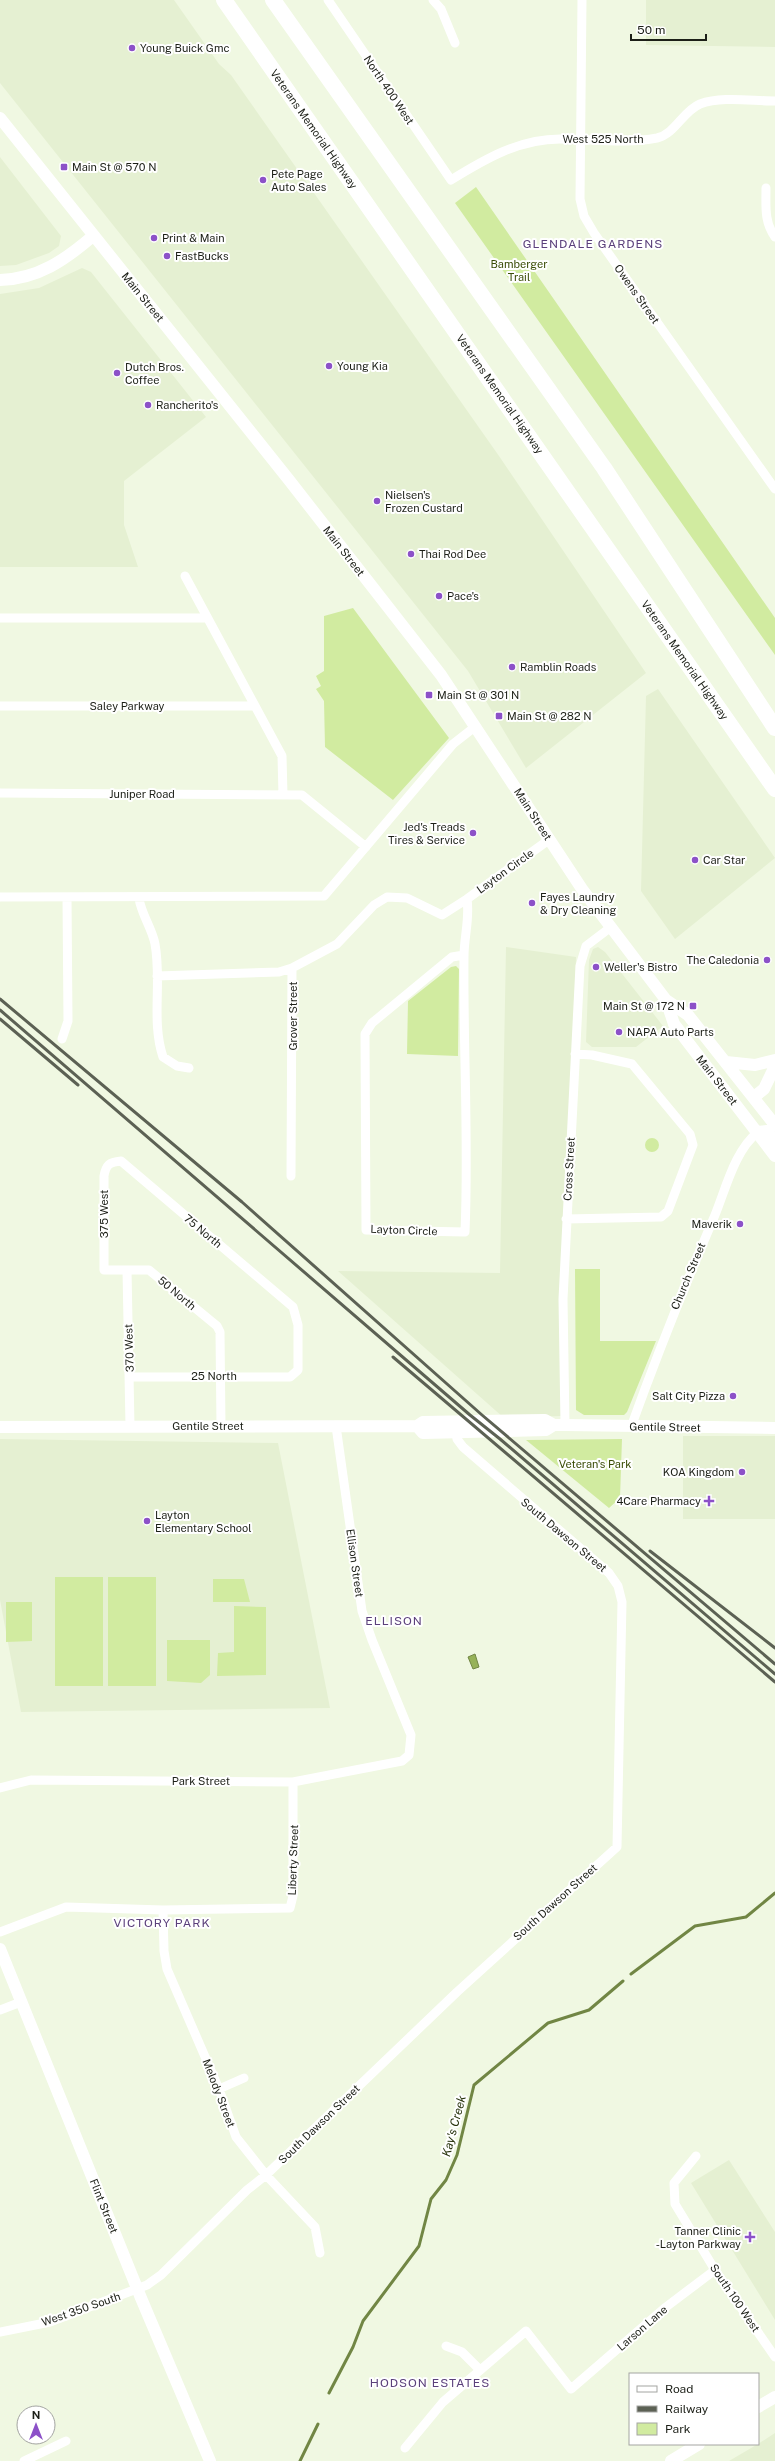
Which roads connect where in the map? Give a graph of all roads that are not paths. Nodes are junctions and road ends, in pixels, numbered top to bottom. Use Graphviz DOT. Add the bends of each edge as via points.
graph roads {
  1 [pos="224,0"];
  2 [pos="273,0"];
  3 [pos="328,0"];
  4 [pos="433,0"];
  5 [pos="582,0"];
  6 [pos="455,43"];
  7 [pos="775,101"];
  8 [pos="0,118"];
  9 [pos="581,140"];
  10 [pos="451,180"];
  11 [pos="766,188"];
  12 [pos="94,236"];
  13 [pos="775,237"];
  14 [pos="0,280"];
  15 [pos="775,489"];
  16 [pos="185,576"];
  17 [pos="0,618"];
  18 [pos="207,618"];
  19 [pos="0,706"];
  20 [pos="253,706"];
  21 [pos="476,726"];
  22 [pos="775,728"];
  23 [pos="775,790"];
  24 [pos="0,793"];
  25 [pos="283,795"];
  26 [pos="550,839"];
  27 [pos="366,847"];
  28 [pos="0,897"];
  29 [pos="67,897"];
  30 [pos="139,898"];
  31 [pos="467,899"];
  32 [pos="611,927"];
  33 [pos="464,955"];
  34 [pos="292,968"];
  35 [pos="158,976"];
  36 [pos="666,1000"];
  37 [pos="62,1040"];
  38 [pos="575,1054"];
  39 [pos="775,1060"];
  40 [pos="726,1062"];
  41 [pos="775,1066"];
  42 [pos="189,1068"];
  43 [pos="754,1097"];
  44 [pos="775,1125"];
  45 [pos="758,1132"];
  46 [pos="775,1141"];
  47 [pos="775,1156"];
  48 [pos="111,1162"];
  49 [pos="291,1176"];
  50 [pos="566,1219"];
  51 [pos="104,1270"];
  52 [pos="127,1270"];
  53 [pos="296,1373"];
  54 [pos="221,1376"];
  55 [pos="130,1377"];
  56 [pos="560,1425"];
  57 [pos="130,1426"];
  58 [pos="221,1426"];
  59 [pos="336,1426"];
  60 [pos="417,1426"];
  61 [pos="0,1427"];
  62 [pos="631,1427"];
  63 [pos="775,1428"];
  64 [pos="456,1433"];
  65 [pos="402,1761"];
  66 [pos="293,1782"];
  67 [pos="0,1788"];
  68 [pos="163,1910"];
  69 [pos="0,1932"];
  70 [pos="0,1949"];
  71 [pos="20,2002"];
  72 [pos="0,2010"];
  73 [pos="244,2078"];
  74 [pos="219,2089"];
  75 [pos="696,2156"];
  76 [pos="266,2175"];
  77 [pos="320,2253"];
  78 [pos="715,2270"];
  79 [pos="138,2289"];
  80 [pos="0,2332"];
  81 [pos="446,2346"];
  82 [pos="775,2357"];
  83 [pos="479,2369"];
  84 [pos="775,2397"];
  85 [pos="759,2406"];
  86 [pos="66,2441"];
  87 [pos="697,2445"];
  88 [pos="405,2448"];
  89 [pos="24,2461"];
  90 [pos="210,2461"];
  91 [pos="671,2461"];
  1 -- 23 [label="highway, Veterans Memorial Highway"];
  2 -- 22 [label="highway" via="604,468"];
  3 -- 10 [label="street, North 400 West"];
  4 -- 6 [label="street" via="441,9"];
  5 -- 9 [label="street, Owens Street"];
  7 -- 9 [label="street, West 525 North" via="722,100 699,104 660,137 643,140"];
  8 -- 12 [label="main road, Main Street"];
  9 -- 10 [label="street, West 525 North" via="559,139 510,148"];
  9 -- 15 [label="street, Owens Street" via="580,199 584,216 594,234"];
  11 -- 13 [label="street" via="766,215 769,229"];
  12 -- 14 [label="main road" via="68,257 40,272 21,278"];
  12 -- 21 [label="main road, Main Street" via="388,606"];
  16 -- 18 [label="street"];
  17 -- 18 [label="street"];
  18 -- 20 [label="street"];
  19 -- 20 [label="street, Saley Parkway"];
  20 -- 25 [label="street" via="282,756"];
  21 -- 26 [label="main road, Main Street"];
  21 -- 27 [label="street" via="454,744"];
  24 -- 25 [label="street, Juniper Road"];
  25 -- 27 [label="street, Juniper Road" via="302,795 308,798"];
  26 -- 31 [label="street, Layton Circle"];
  26 -- 32 [label="main road, Main Street"];
  27 -- 30 [label="street" via="324,896"];
  28 -- 29 [label="street"];
  29 -- 30 [label="street"];
  29 -- 37 [label="street" via="68,1021"];
  30 -- 35 [label="street" via="155,943"];
  31 -- 33 [label="street, Layton Circle" via="469,909"];
  31 -- 34 [label="street, Grover Street" via="442,915 407,898 387,897 374,905 337,944"];
  32 -- 36 [label="main road, Main Street"];
  32 -- 38 [label="street, Cross Street" via="588,944 581,957"];
  33 -- 33 [label="street, Layton Circle" via="452,957 372,1023 365,1034 366,1230 464,1232"];
  34 -- 35 [label="street" via="279,972"];
  34 -- 49 [label="street, Grover Street"];
  35 -- 42 [label="street" via="157,1038 163,1057 177,1066"];
  36 -- 40 [label="main road, Main Street" via="688,1015"];
  36 -- 45 [label="main road, Main Street" via="674,1024"];
  38 -- 50 [label="street, Cross Street"];
  38 -- 50 [label="street" via="592,1054 632,1064 690,1134 693,1145 668,1211 661,1217"];
  39 -- 40 [label="main road" via="755,1065"];
  40 -- 43 [label="main road, Main Street"];
  41 -- 43 [label="main road" via="764,1089"];
  43 -- 44 [label="main road, Main Street"];
  45 -- 46 [label="main road" via="767,1131"];
  45 -- 47 [label="main road, Main Street"];
  45 -- 62 [label="street, Church Street" via="747,1140 732,1172 665,1332"];
  48 -- 51 [label="street, 375 West" via="106,1166 104,1176"];
  48 -- 53 [label="street, 75 North" via="121,1161 293,1307 298,1325"];
  50 -- 56 [label="street, Cross Street"];
  51 -- 52 [label="street, 50 North"];
  52 -- 54 [label="street, 50 North" via="149,1270 217,1326 220,1332"];
  52 -- 55 [label="street, 370 West"];
  53 -- 54 [label="street, 25 North" via="290,1377"];
  54 -- 55 [label="street, 25 North"];
  54 -- 58 [label="street"];
  55 -- 57 [label="street, 370 West"];
  56 -- 60 [label="main road, Gentile Street" via="546,1420 423,1422"];
  56 -- 62 [label="main road, Gentile Street"];
  56 -- 64 [label="main road, Gentile Street" via="546,1430"];
  57 -- 58 [label="main road, Gentile Street"];
  57 -- 61 [label="main road, Gentile Street"];
  58 -- 59 [label="main road, Gentile Street"];
  59 -- 60 [label="main road, Gentile Street"];
  59 -- 65 [label="street, Ellison Street" via="362,1611 411,1735 409,1755"];
  60 -- 64 [label="main road, Gentile Street" via="423,1433"];
  62 -- 63 [label="main road, Gentile Street"];
  64 -- 76 [label="street, South Dawson Street" via="457,1440 463,1447 609,1573 618,1586 622,1602 617,1847 457,1992"];
  65 -- 66 [label="street, Park Street"];
  66 -- 67 [label="street, Park Street" via="31,1780"];
  66 -- 68 [label="street, Liberty Street" via="293,1889 290,1908"];
  68 -- 69 [label="street, Liberty Street" via="66,1907"];
  68 -- 74 [label="street, Melody Street" via="167,1969"];
  70 -- 71 [label="main road, Flint Street"];
  71 -- 72 [label="street"];
  71 -- 79 [label="main road, Flint Street"];
  73 -- 74 [label="street"];
  74 -- 76 [label="street, Melody Street" via="236,2136"];
  75 -- 78 [label="street, South 100 West" via="674,2182 674,2204"];
  76 -- 77 [label="street, Melody Street" via="314,2226"];
  76 -- 79 [label="street, South Dawson Street" via="247,2190 161,2275"];
  78 -- 82 [label="street, South 100 West"];
  78 -- 83 [label="street, Larson Lane" via="694,2284 571,2389 526,2331"];
  79 -- 80 [label="street, West 350 South" via="50,2322"];
  79 -- 90 [label="main road, Flint Street"];
  81 -- 83 [label="street" via="462,2352"];
  83 -- 88 [label="street" via="443,2402"];
  84 -- 85 [label="main road"];
  86 -- 89 [label="street"];
  87 -- 91 [label="main road"];
}
